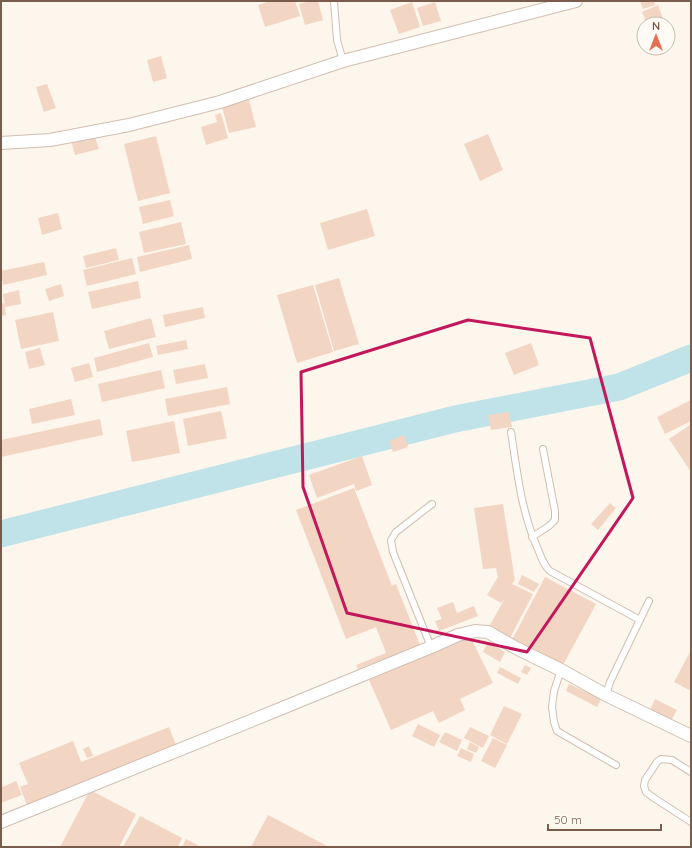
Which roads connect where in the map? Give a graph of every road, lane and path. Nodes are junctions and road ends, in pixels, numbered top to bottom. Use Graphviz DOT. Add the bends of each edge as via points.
graph roads {
  1 [pos="334,1"];
  2 [pos="576,1"];
  3 [pos="343,62"];
  4 [pos="1,143"];
  5 [pos="511,432"];
  6 [pos="543,449"];
  7 [pos="432,504"];
  8 [pos="532,537"];
  9 [pos="649,601"];
  10 [pos="640,620"];
  11 [pos="431,647"];
  12 [pos="561,670"];
  13 [pos="606,694"];
  14 [pos="691,736"];
  15 [pos="616,765"];
  16 [pos="691,772"];
  17 [pos="1,822"];
  18 [pos="691,822"];
  1 -- 3 [label="lane" via="337,40"];
  2 -- 3 [label="street"];
  3 -- 4 [label="street" via="220,102 129,125 50,140"];
  5 -- 8 [label="lane" via="519,487"];
  6 -- 8 [label="lane" via="556,511 555,520"];
  7 -- 11 [label="lane" via="396,532 392,540 393,552"];
  8 -- 10 [label="lane" via="545,566 550,571"];
  9 -- 10 [label="lane"];
  10 -- 13 [label="lane"];
  11 -- 12 [label="street" via="475,631 488,632"];
  11 -- 17 [label="street"];
  12 -- 13 [label="street"];
  12 -- 15 [label="lane" via="554,690 552,707 557,731"];
  13 -- 14 [label="street"];
  16 -- 18 [label="lane" via="672,760 661,760 656,762 644,786 646,792"];
}
